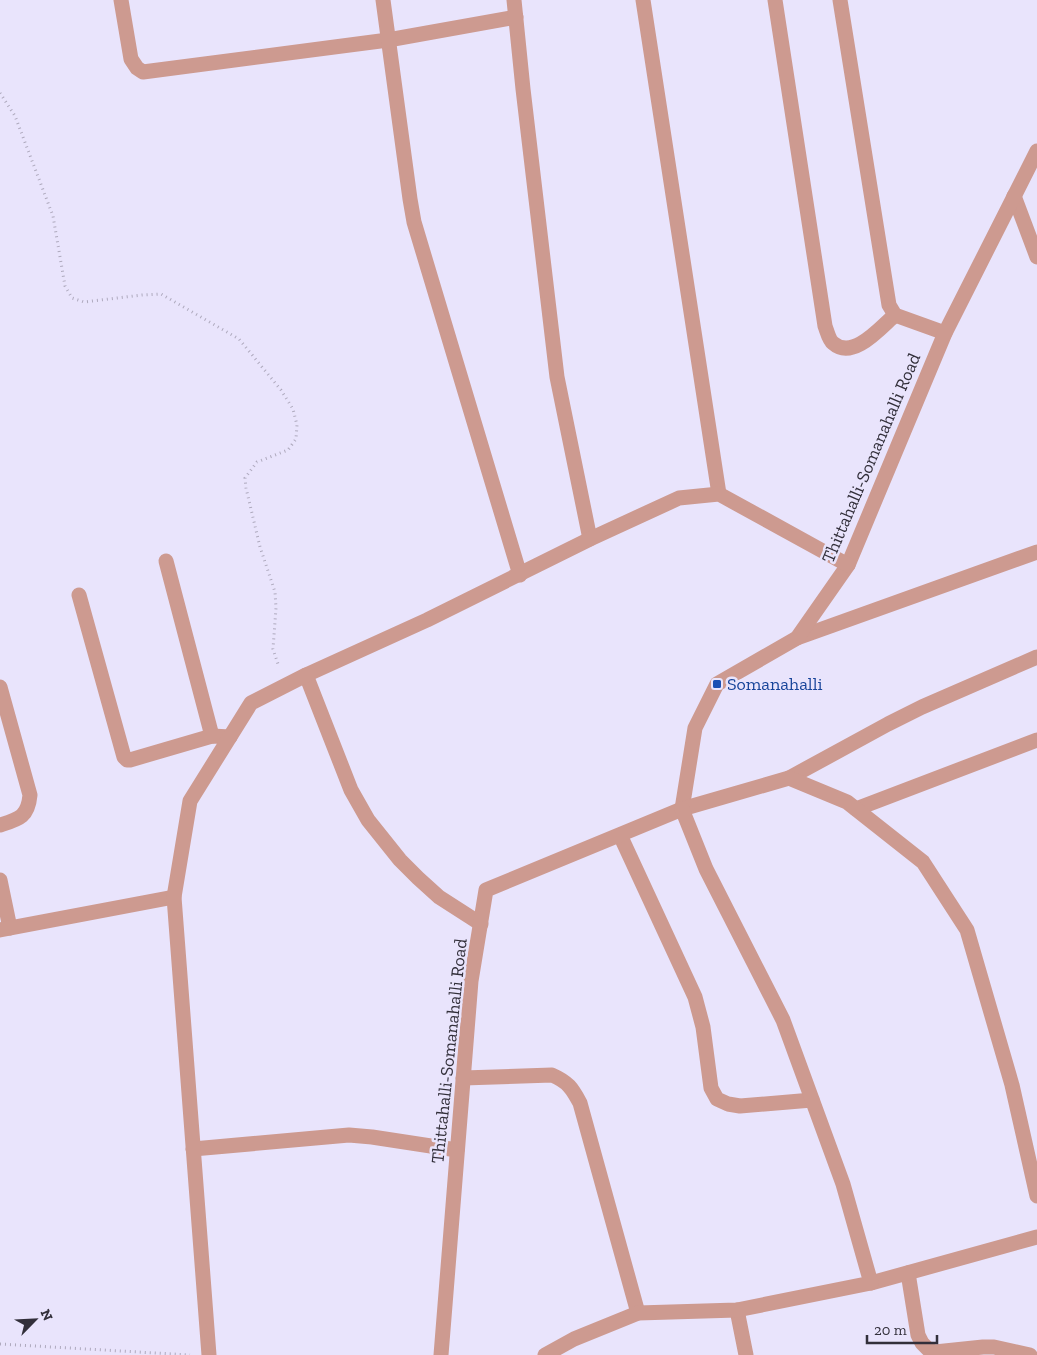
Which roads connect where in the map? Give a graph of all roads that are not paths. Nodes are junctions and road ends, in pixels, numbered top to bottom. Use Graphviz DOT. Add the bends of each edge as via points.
graph roads {
  1 [pos="121,0"];
  2 [pos="383,0"];
  3 [pos="514,0"];
  4 [pos="643,0"];
  5 [pos="776,0"];
  6 [pos="840,0"];
  7 [pos="516,16"];
  8 [pos="388,40"];
  9 [pos="1037,151"];
  10 [pos="1014,196"];
  11 [pos="1037,257"];
  12 [pos="895,315"];
  13 [pos="945,333"];
  14 [pos="719,494"];
  15 [pos="590,539"];
  16 [pos="1037,552"];
  17 [pos="166,561"];
  18 [pos="848,565"];
  19 [pos="520,576"];
  20 [pos="79,595"];
  21 [pos="796,638"];
  22 [pos="1037,658"];
  23 [pos="306,675"];
  24 [pos="0,687"];
  25 [pos="212,736"];
  26 [pos="230,737"];
  27 [pos="1037,740"];
  28 [pos="789,778"];
  29 [pos="682,809"];
  30 [pos="856,809"];
  31 [pos="0,825"];
  32 [pos="620,835"];
  33 [pos="0,880"];
  34 [pos="174,897"];
  35 [pos="481,924"];
  36 [pos="5,929"];
  37 [pos="463,1078"];
  38 [pos="812,1100"];
  39 [pos="1031,1141"];
  40 [pos="193,1149"];
  41 [pos="458,1150"];
  42 [pos="1037,1196"];
  43 [pos="1037,1237"];
  44 [pos="908,1273"];
  45 [pos="871,1283"];
  46 [pos="737,1310"];
  47 [pos="638,1313"];
  48 [pos="209,1355"];
  49 [pos="441,1355"];
  50 [pos="545,1355"];
  51 [pos="746,1355"];
  52 [pos="1030,1355"];
  1 -- 8 [label="street" via="131,59 143,72"];
  2 -- 8 [label="street"];
  3 -- 7 [label="street"];
  4 -- 14 [label="street"];
  5 -- 12 [label="street" via="825,326 832,342 841,348 851,349 862,344"];
  6 -- 12 [label="street" via="889,305"];
  7 -- 8 [label="street"];
  7 -- 15 [label="street" via="557,378"];
  8 -- 19 [label="street" via="414,222"];
  9 -- 10 [label="street, Thittahalli-Somanahalli Road"];
  10 -- 11 [label="street"];
  10 -- 13 [label="street, Thittahalli-Somanahalli Road"];
  12 -- 13 [label="street"];
  13 -- 18 [label="street, Thittahalli-Somanahalli Road"];
  14 -- 15 [label="street" via="679,498"];
  14 -- 18 [label="street"];
  15 -- 19 [label="street"];
  16 -- 21 [label="street"];
  17 -- 25 [label="street"];
  18 -- 21 [label="street, Thittahalli-Somanahalli Road"];
  19 -- 23 [label="street"];
  20 -- 25 [label="street" via="124,757 130,760"];
  21 -- 29 [label="street, Thittahalli-Somanahalli Road" via="718,684 695,728"];
  22 -- 28 [label="street" via="922,707"];
  23 -- 26 [label="street" via="251,703"];
  23 -- 35 [label="street" via="351,790 368,820 418,878"];
  24 -- 31 [label="street" via="30,795 24,815"];
  25 -- 26 [label="street"];
  26 -- 34 [label="street" via="190,801"];
  27 -- 30 [label="street"];
  28 -- 29 [label="street"];
  28 -- 30 [label="street" via="847,802"];
  29 -- 32 [label="street, Thittahalli-Somanahalli Road"];
  29 -- 38 [label="street" via="706,869 783,1020"];
  30 -- 39 [label="street" via="923,862 967,930"];
  32 -- 35 [label="street, Thittahalli-Somanahalli Road" via="486,890"];
  32 -- 38 [label="street" via="695,997 703,1027 711,1088 717,1099 740,1106"];
  33 -- 36 [label="street"];
  34 -- 36 [label="street"];
  34 -- 40 [label="street"];
  35 -- 37 [label="street, Thittahalli-Somanahalli Road" via="471,981"];
  37 -- 41 [label="street, Thittahalli-Somanahalli Road"];
  37 -- 47 [label="street" via="552,1075 573,1089 580,1103"];
  38 -- 45 [label="street" via="843,1184"];
  39 -- 42 [label="street"];
  40 -- 41 [label="street" via="349,1135"];
  40 -- 48 [label="street"];
  41 -- 49 [label="street, Thittahalli-Somanahalli Road"];
  43 -- 44 [label="street"];
  44 -- 45 [label="street"];
  44 -- 52 [label="street" via="918,1335 929,1350 944,1352 994,1347"];
  45 -- 46 [label="street"];
  46 -- 47 [label="street"];
  46 -- 51 [label="street"];
  47 -- 50 [label="street" via="574,1339"];
}
